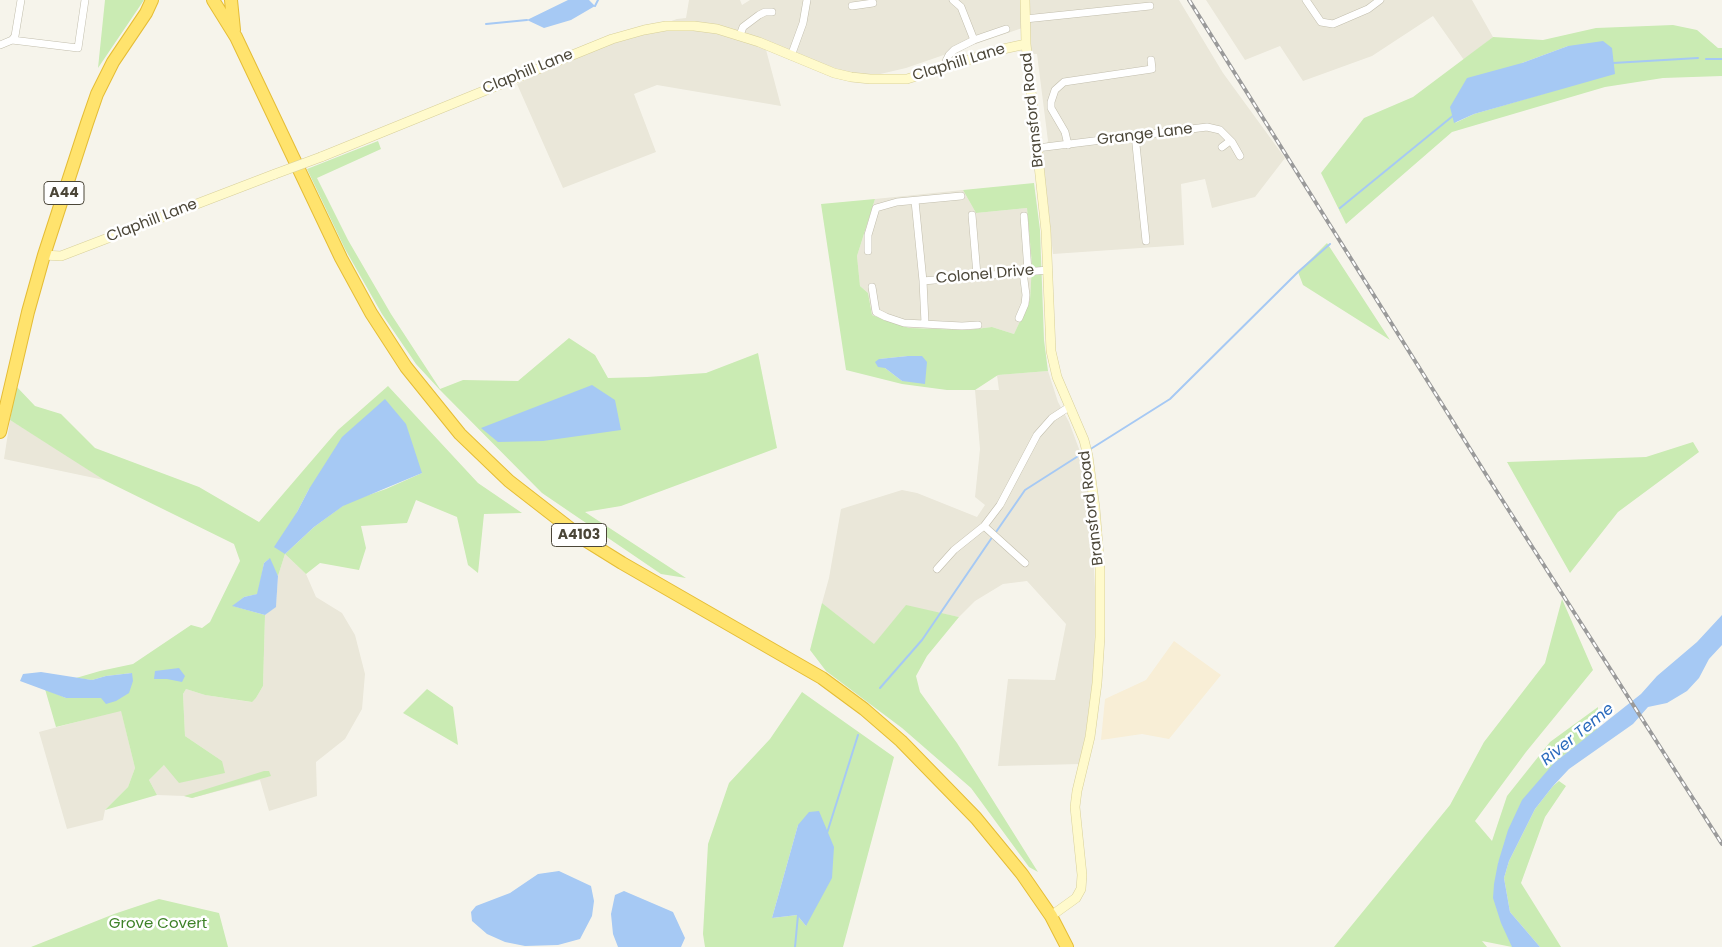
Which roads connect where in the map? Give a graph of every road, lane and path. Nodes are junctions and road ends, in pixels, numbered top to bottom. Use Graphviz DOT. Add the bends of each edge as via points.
graph roads {
  1 [pos="21,0"];
  2 [pos="152,0"];
  3 [pos="164,0"];
  4 [pos="213,0"];
  5 [pos="231,0"];
  6 [pos="807,0"];
  7 [pos="953,0"];
  8 [pos="1025,0"];
  9 [pos="1306,0"];
  10 [pos="1380,0"];
  11 [pos="863,2"];
  12 [pos="873,3"];
  13 [pos="84,4"];
  14 [pos="852,6"];
  15 [pos="1150,6"];
  16 [pos="772,12"];
  17 [pos="146,14"];
  18 [pos="1025,19"];
  19 [pos="1006,29"];
  20 [pos="740,35"];
  21 [pos="236,37"];
  22 [pos="12,40"];
  23 [pos="974,40"];
  24 [pos="1026,44"];
  25 [pos="0,45"];
  26 [pos="791,56"];
  27 [pos="1151,60"];
  28 [pos="948,66"];
  29 [pos="1134,135"];
  30 [pos="1230,141"];
  31 [pos="1068,145"];
  32 [pos="1222,147"];
  33 [pos="1037,148"];
  34 [pos="1240,156"];
  35 [pos="961,196"];
  36 [pos="915,201"];
  37 [pos="972,215"];
  38 [pos="1024,216"];
  39 [pos="1146,242"];
  40 [pos="868,251"];
  41 [pos="44,255"];
  42 [pos="1048,270"];
  43 [pos="1026,271"];
  44 [pos="977,276"];
  45 [pos="923,281"];
  46 [pos="872,287"];
  47 [pos="1019,318"];
  48 [pos="925,323"];
  49 [pos="978,325"];
  50 [pos="1069,407"];
  51 [pos="0,432"];
  52 [pos="984,526"];
  53 [pos="1025,563"];
  54 [pos="937,569"];
  55 [pos="1051,916"];
  56 [pos="1067,947"];
  1 -- 22 [label="street" via="17,30"];
  2 -- 17 [label="highway, A44"];
  3 -- 17 [label="highway, A44"];
  4 -- 21 [label="highway, A4103"];
  5 -- 21 [label="highway, A4103"];
  6 -- 26 [label="street" via="803,24"];
  7 -- 23 [label="street" via="960,7"];
  8 -- 18 [label="street, Bransford Road"];
  9 -- 10 [label="street" via="1321,22 1332,24 1368,9"];
  11 -- 12 [label="street"];
  11 -- 14 [label="street"];
  13 -- 22 [label="street" via="78,48"];
  15 -- 18 [label="street"];
  16 -- 20 [label="street" via="759,15 743,27"];
  17 -- 41 [label="highway, A44" via="113,62 98,94"];
  18 -- 24 [label="street, Bransford Road"];
  19 -- 23 [label="street"];
  20 -- 26 [label="street, Claphill Lane"];
  20 -- 41 [label="street, Claphill Lane, bridge" via="694,26 666,26 612,39 320,157 61,256"];
  21 -- 55 [label="highway, A4103" via="341,258 371,313 406,367 460,434 509,481 585,540 822,678 864,709 901,741 976,818"];
  22 -- 25 [label="street"];
  23 -- 28 [label="street" via="948,55"];
  24 -- 28 [label="street, Claphill Lane"];
  24 -- 33 [label="street, Bransford Road"];
  26 -- 28 [label="street, Claphill Lane" via="834,73 870,79 907,79"];
  27 -- 31 [label="street" via="1152,69 1064,82 1055,90 1051,108 1065,132"];
  29 -- 30 [label="street, Grange Lane" via="1207,127 1220,130"];
  29 -- 31 [label="street, Grange Lane"];
  29 -- 39 [label="street"];
  30 -- 32 [label="street"];
  30 -- 34 [label="street, Grange Lane"];
  31 -- 33 [label="street, Grange Lane"];
  33 -- 42 [label="street, Bransford Road"];
  35 -- 36 [label="street"];
  36 -- 40 [label="street" via="876,208 868,234"];
  36 -- 45 [label="street, Colonel Drive"];
  37 -- 44 [label="street"];
  38 -- 43 [label="street"];
  41 -- 51 [label="highway, A44"];
  42 -- 43 [label="street, Colonel Drive"];
  42 -- 50 [label="street, Bransford Road" via="1053,365"];
  43 -- 44 [label="street, Colonel Drive"];
  43 -- 47 [label="street" via="1025,304"];
  44 -- 45 [label="street, Colonel Drive"];
  45 -- 48 [label="street, Colonel Drive"];
  46 -- 48 [label="street" via="876,312 908,323"];
  48 -- 49 [label="street"];
  50 -- 52 [label="street" via="1052,418 1036,435 1000,505"];
  50 -- 55 [label="street, Bransford Road" via="1084,440 1092,481 1100,569 1100,637 1090,737 1075,806 1081,889 1076,898"];
  52 -- 53 [label="street"];
  52 -- 54 [label="street" via="954,550"];
  55 -- 56 [label="highway, A4103"];
}
